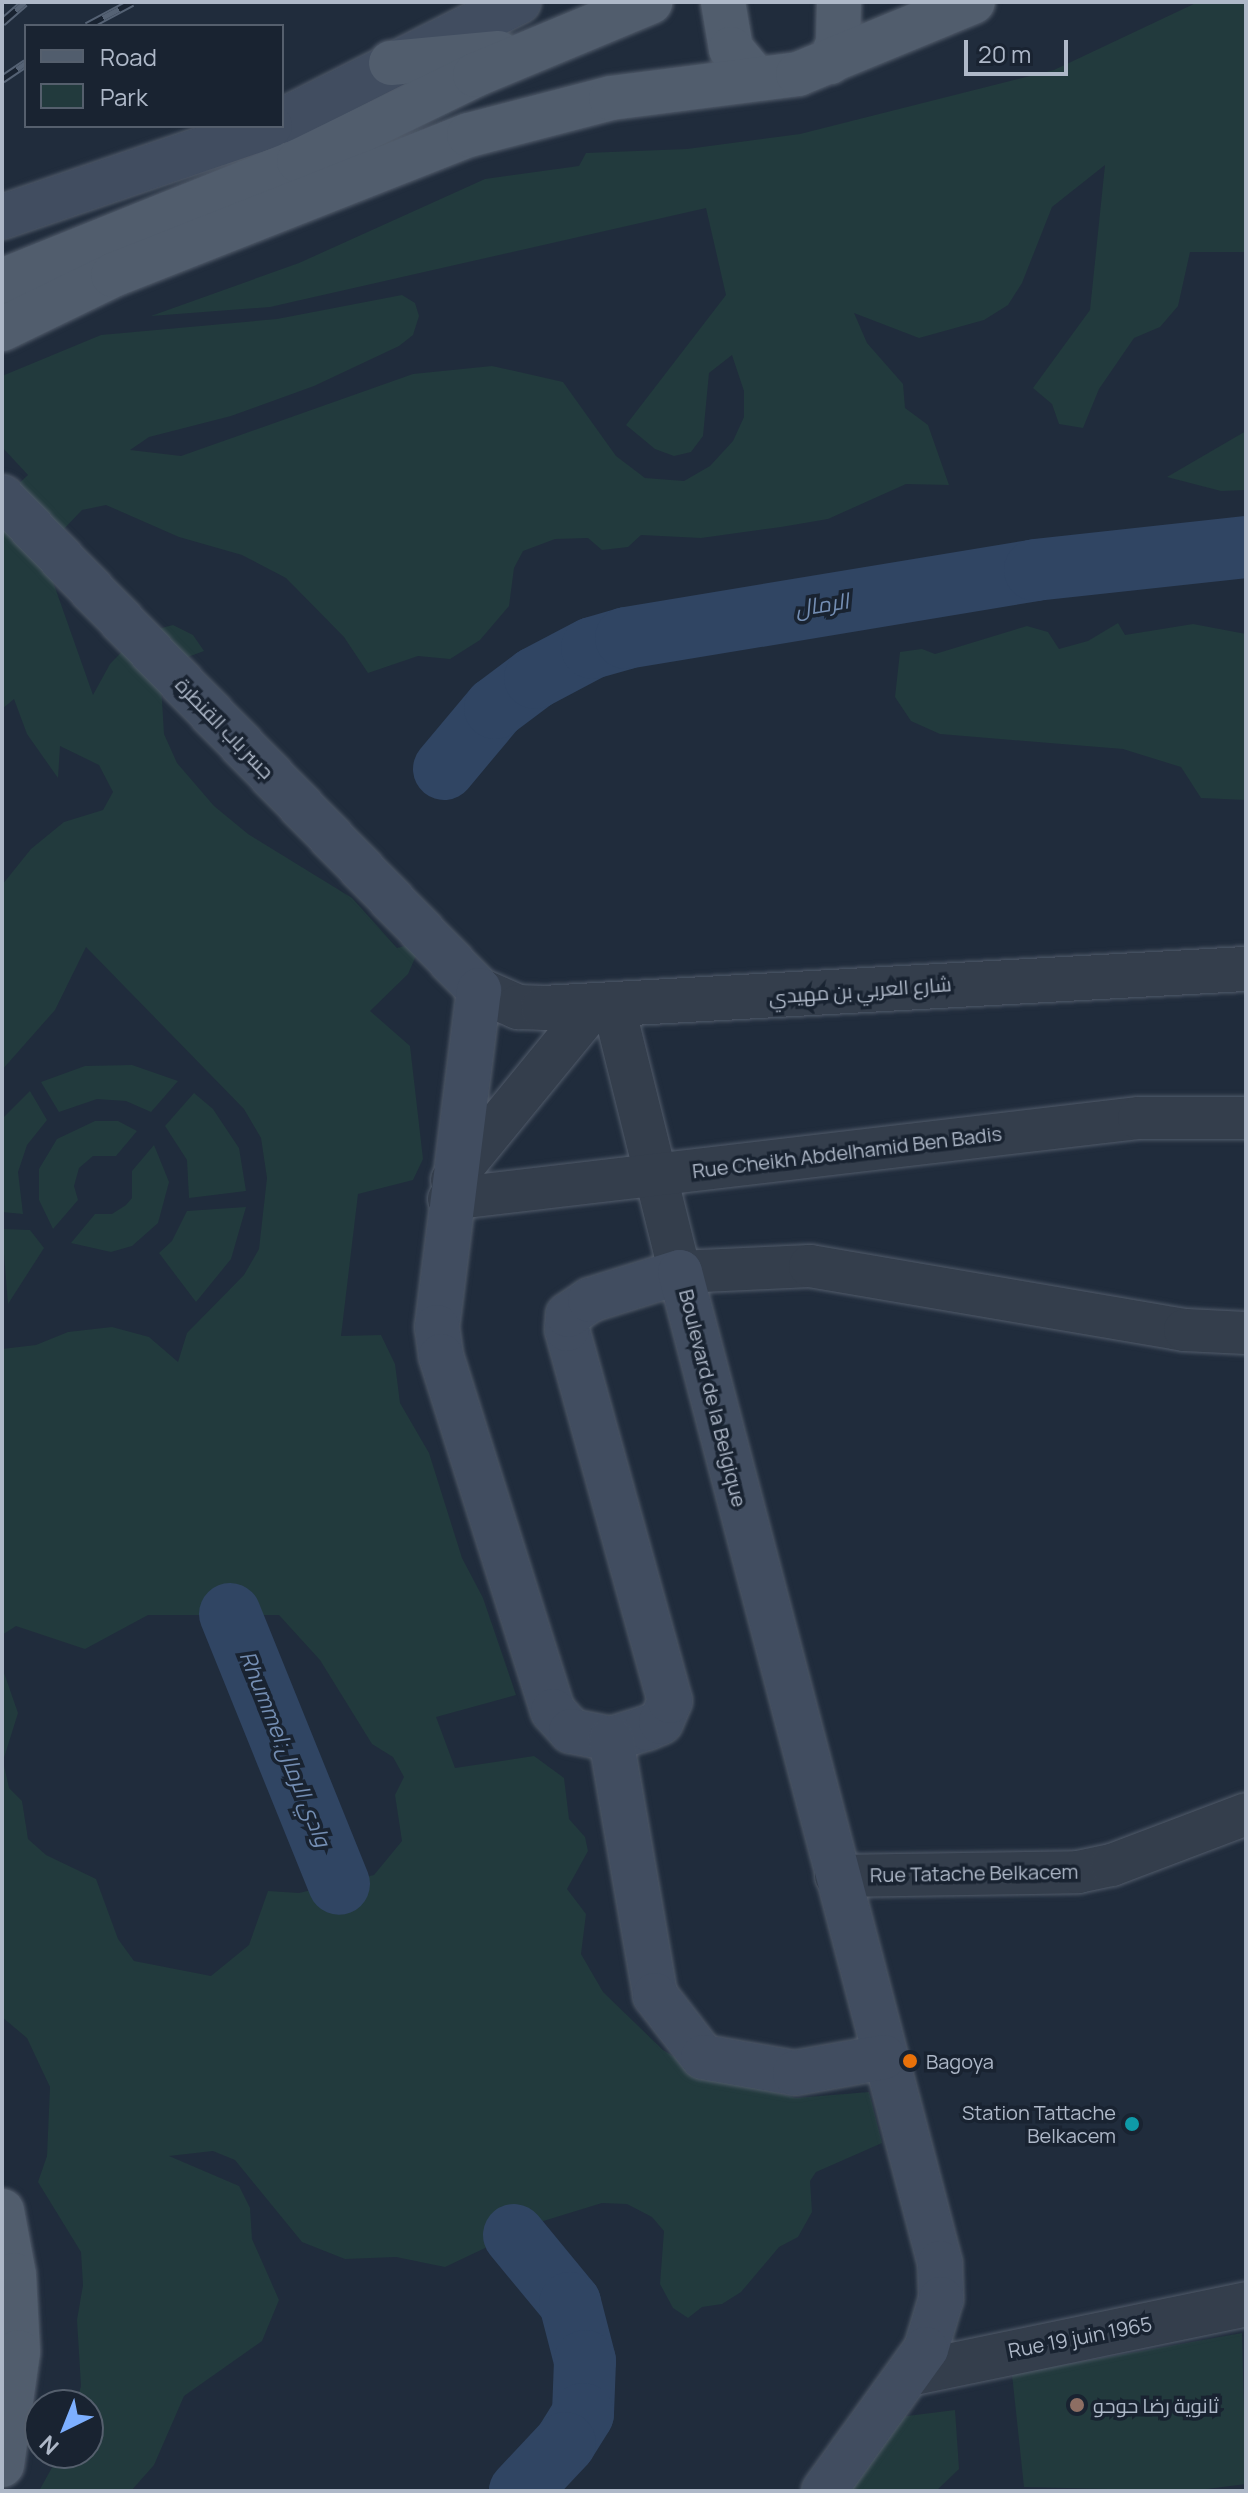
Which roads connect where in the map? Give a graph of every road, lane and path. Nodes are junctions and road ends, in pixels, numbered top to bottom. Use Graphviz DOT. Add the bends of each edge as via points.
graph roads {
  1 [pos="519,2"];
  2 [pos="650,2"];
  3 [pos="723,2"];
  4 [pos="839,2"];
  5 [pos="973,2"];
  6 [pos="537,49"];
  7 [pos="830,62"];
  8 [pos="391,63"];
  9 [pos="756,79"];
  10 [pos="284,120"];
  11 [pos="264,128"];
  12 [pos="2,217"];
  13 [pos="2,281"];
  14 [pos="2,329"];
  15 [pos="2,497"];
  16 [pos="1246,969"];
  17 [pos="479,990"];
  18 [pos="604,1004"];
  19 [pos="1246,1118"];
  20 [pos="655,1174"];
  21 [pos="451,1190"];
  22 [pos="680,1272"];
  23 [pos="1246,1333"];
  24 [pos="611,1739"];
  25 [pos="1246,1814"];
  26 [pos="836,1876"];
  27 [pos="886,2063"];
  28 [pos="2,2211"];
  29 [pos="1246,2304"];
  30 [pos="914,2373"];
  31 [pos="2,2465"];
  32 [pos="824,2491"];
  1 -- 8 [label="main road"];
  2 -- 6 [label="main road"];
  3 -- 9 [label="main road" via="731,49"];
  4 -- 7 [label="main road" via="838,43"];
  5 -- 7 [label="main road"];
  6 -- 8 [label="main road"];
  6 -- 13 [label="main road" via="299,161"];
  7 -- 9 [label="main road" via="775,80"];
  8 -- 10 [label="main road"];
  9 -- 14 [label="main road" via="611,98 469,135 80,291"];
  11 -- 12 [label="main road"];
  15 -- 17 [label="main road, جسر باب القنطرة"];
  16 -- 18 [label="street, شارع العربي بن مهيدي"];
  17 -- 18 [label="street, شارع العربي بن مهيدي" via="518,1007"];
  17 -- 21 [label="main road"];
  18 -- 20 [label="street"];
  18 -- 21 [label="street"];
  19 -- 20 [label="street, Rue Cheikh Abdelhamid Ben Badis" via="1139,1118"];
  20 -- 21 [label="street, Rue Cheikh Abdelhamid Ben Badis"];
  20 -- 22 [label="street"];
  21 -- 24 [label="main road" via="437,1327 441,1356 553,1711 571,1731"];
  22 -- 23 [label="street" via="810,1266 1185,1330"];
  22 -- 24 [label="main road, Boulevard de la Belgique" via="590,1300 568,1315 567,1329 670,1701 661,1722"];
  22 -- 26 [label="main road, Boulevard de la Belgique"];
  24 -- 27 [label="main road" via="655,1995 703,2057 795,2073"];
  25 -- 26 [label="street, Rue Tatache Belkacem" via="1112,1865 1078,1872"];
  26 -- 27 [label="main road, Boulevard de la Belgique"];
  27 -- 30 [label="main road, Boulevard de la Belgique" via="940,2263 937,2324"];
  28 -- 31 [label="main road" via="14,2275 18,2352"];
  29 -- 30 [label="street, Rue 19 juin 1965"];
  30 -- 32 [label="main road, Boulevard de la Belgique"];
}
